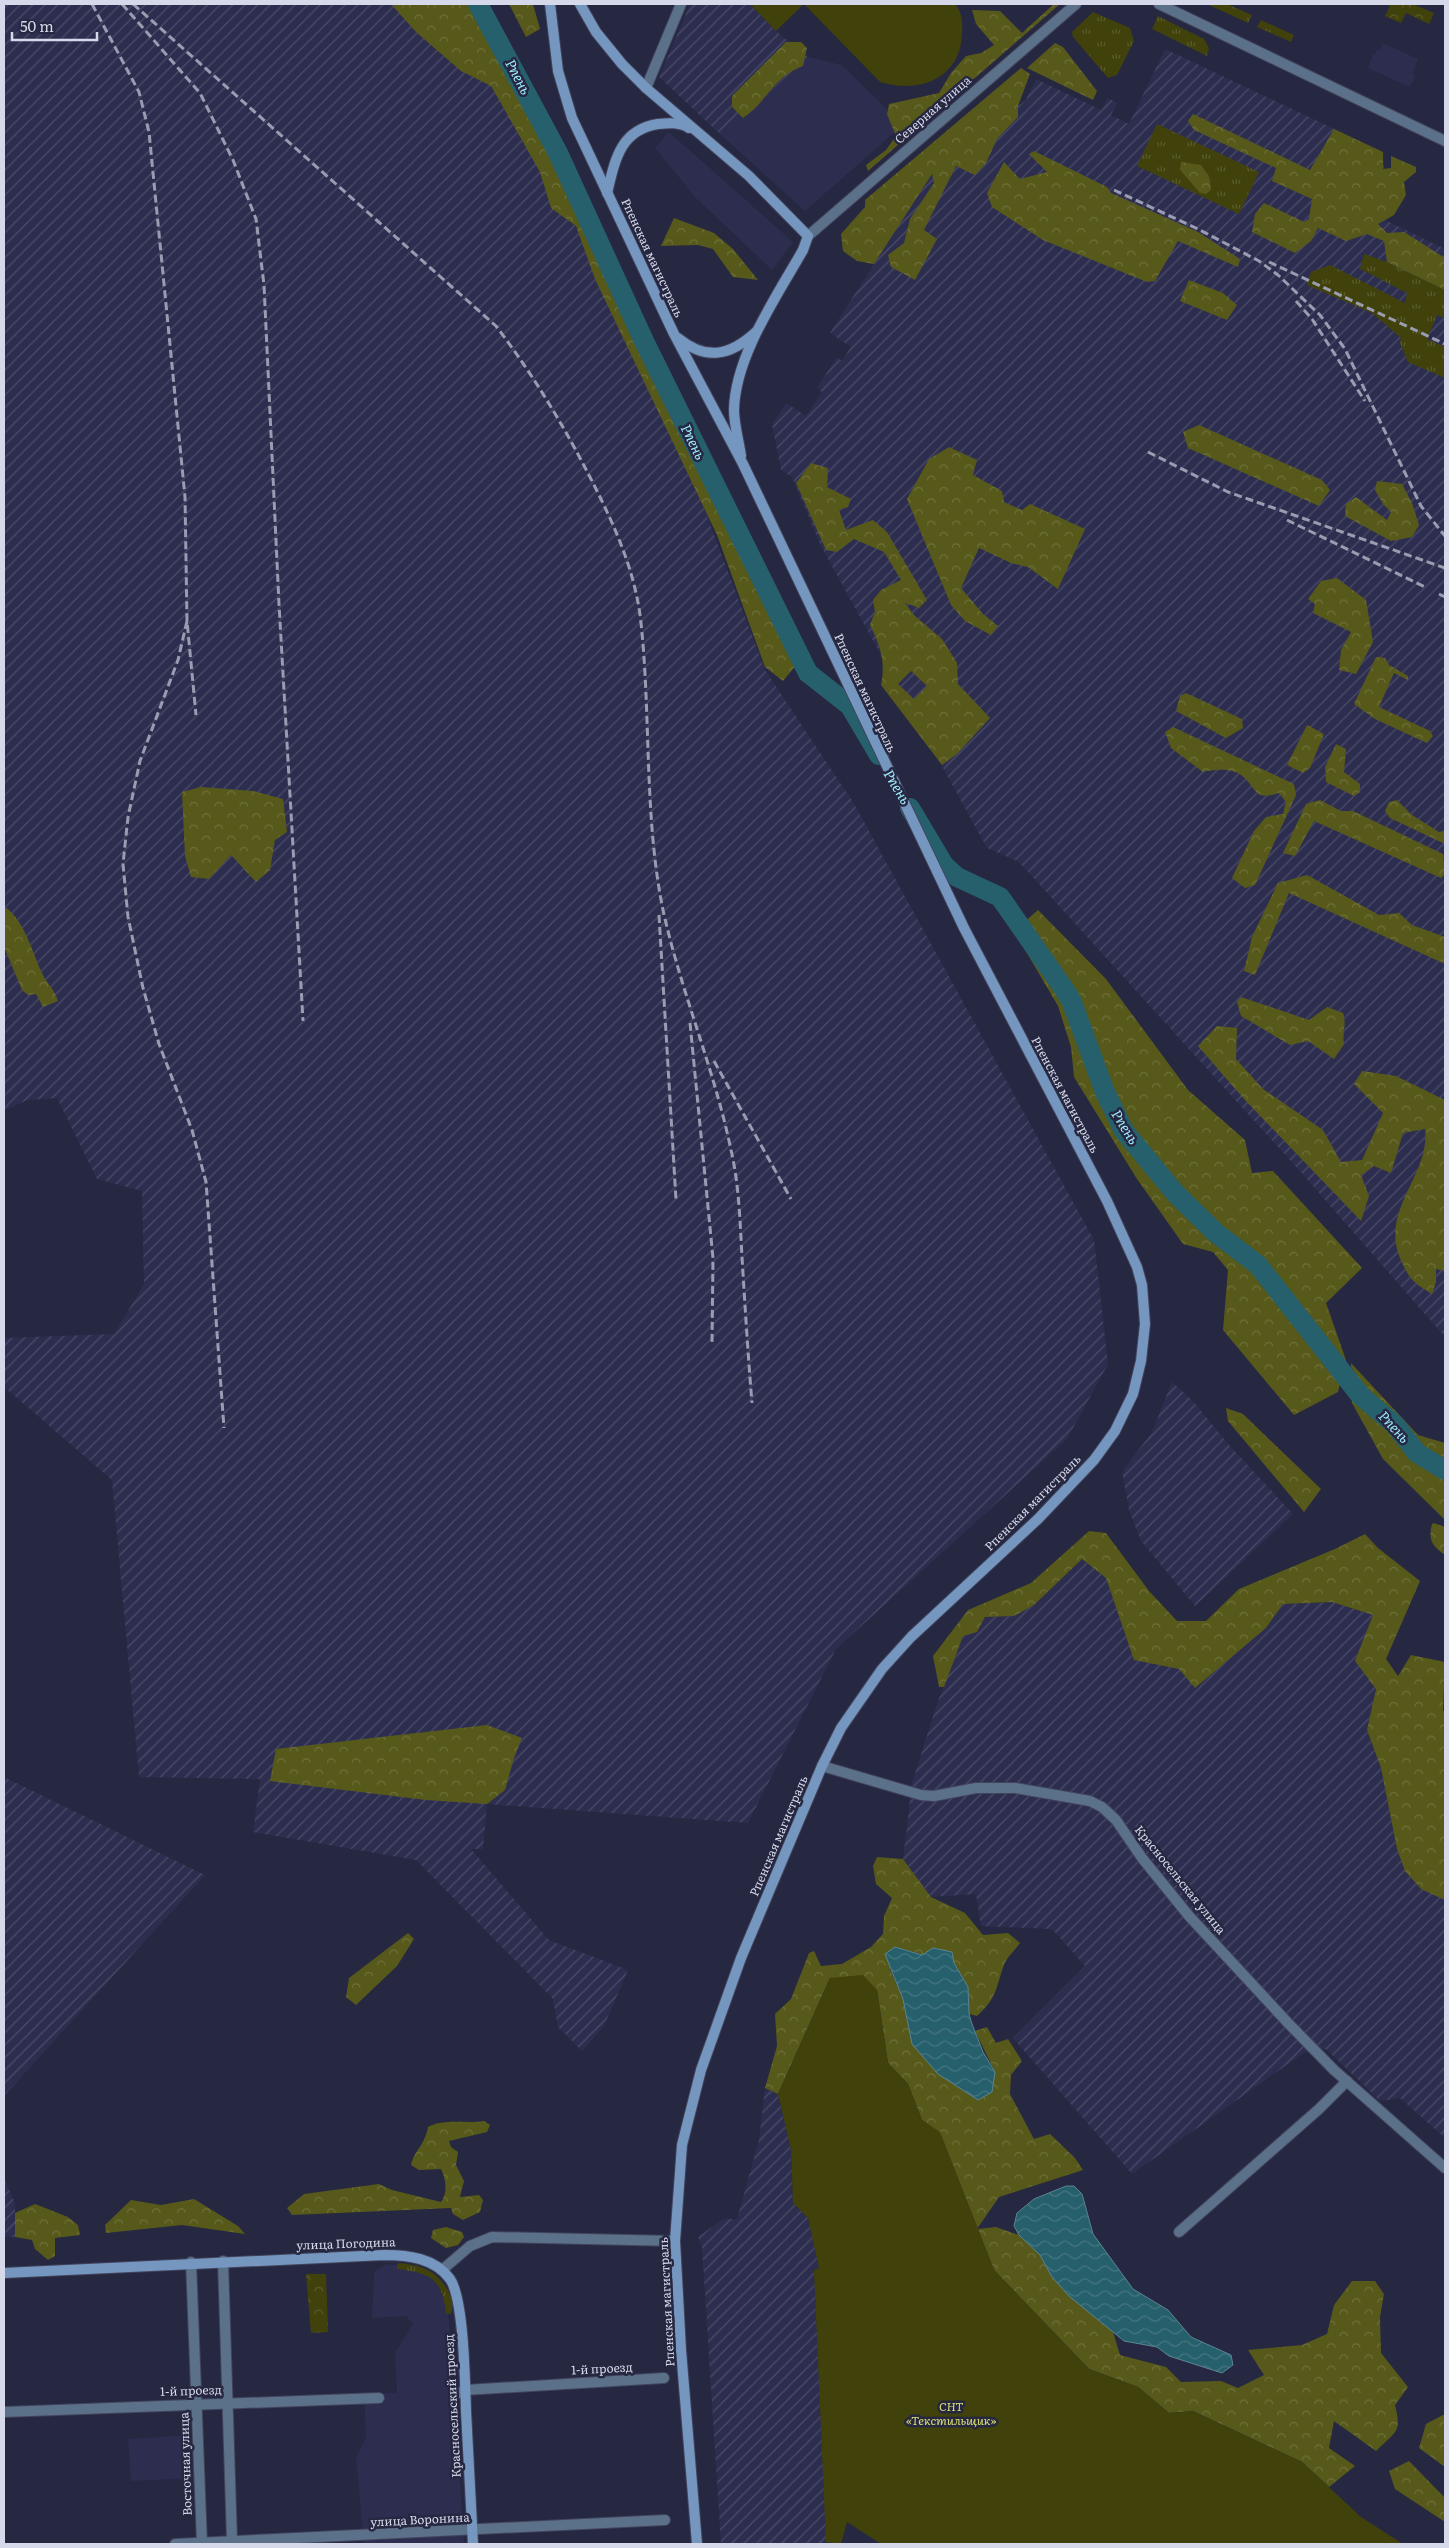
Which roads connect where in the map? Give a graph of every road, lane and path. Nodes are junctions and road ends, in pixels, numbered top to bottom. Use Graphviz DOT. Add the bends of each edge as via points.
graph roads {
  1 [pos="550,4"];
  2 [pos="580,4"];
  3 [pos="681,4"];
  4 [pos="1076,4"];
  5 [pos="1159,4"];
  6 [pos="646,88"];
  7 [pos="702,136"];
  8 [pos="1445,141"];
  9 [pos="607,193"];
  10 [pos="808,236"];
  11 [pos="759,329"];
  12 [pos="674,334"];
  13 [pos="743,464"];
  14 [pos="822,1766"];
  15 [pos="1346,2081"];
  16 [pos="1445,2168"];
  17 [pos="1179,2232"];
  18 [pos="675,2241"];
  19 [pos="223,2261"];
  20 [pos="191,2262"];
  21 [pos="442,2270"];
  22 [pos="4,2273"];
  23 [pos="664,2378"];
  24 [pos="465,2390"];
  25 [pos="454,2395"];
  26 [pos="379,2398"];
  27 [pos="227,2402"];
  28 [pos="196,2404"];
  29 [pos="4,2412"];
  30 [pos="665,2520"];
  31 [pos="472,2530"];
  32 [pos="232,2541"];
  33 [pos="175,2544"];
  34 [pos="202,2544"];
  35 [pos="473,2544"];
  36 [pos="697,2544"];
  1 -- 9 [label="main road, Рпенская магистраль" via="558,71 572,118"];
  2 -- 6 [label="main road, Рпенская магистраль" via="596,32"];
  3 -- 6 [label="street"];
  4 -- 10 [label="street, Северная улица"];
  5 -- 8 [label="street"];
  6 -- 7 [label="main road, Рпенская магистраль"];
  7 -- 9 [label="main road, Рпенская магистраль" via="686,126 670,123 643,128 631,135 621,147 613,166"];
  7 -- 10 [label="main road, Рпенская магистраль" via="749,176"];
  9 -- 12 [label="main road, Рпенская магистраль"];
  10 -- 11 [label="main road, Рпенская магистраль"];
  11 -- 12 [label="main road, Рпенская магистраль" via="734,349 719,353 690,347"];
  11 -- 13 [label="main road, Рпенская магистраль" via="740,371 734,411"];
  12 -- 13 [label="main road, Рпенская магистраль"];
  13 -- 14 [label="main road, Рпенская магистраль" via="964,928 1107,1201 1137,1267 1146,1324 1141,1361 1129,1402 1115,1431 1094,1460 1045,1512 911,1637 882,1669 841,1728"];
  14 -- 15 [label="street, Красносельская улица" via="920,1795 934,1796 976,1788 1015,1788 1090,1801 1102,1807 1116,1820 1189,1916"];
  14 -- 18 [label="main road, Рпенская магистраль" via="741,1958 701,2070 682,2145"];
  15 -- 16 [label="street, Красносельская улица"];
  15 -- 17 [label="street" via="1319,2109"];
  18 -- 21 [label="street" via="492,2237 470,2246"];
  18 -- 36 [label="main road, Рпенская магистраль"];
  19 -- 20 [label="main road, улица Погодина"];
  19 -- 21 [label="main road, улица Погодина" via="398,2255 432,2263"];
  19 -- 27 [label="street"];
  20 -- 22 [label="main road, улица Погодина"];
  20 -- 28 [label="street, Восточная улица"];
  21 -- 24 [label="main road, Красносельский проезд" via="456,2293"];
  23 -- 24 [label="street, 1-й проезд"];
  24 -- 25 [label="street, 1-й проезд"];
  24 -- 31 [label="main road, Красносельский проезд"];
  26 -- 27 [label="street, 1-й проезд"];
  27 -- 28 [label="street, 1-й проезд"];
  27 -- 32 [label="street"];
  28 -- 29 [label="street, 1-й проезд"];
  28 -- 34 [label="street, Восточная улица"];
  30 -- 31 [label="street, улица Воронина"];
  31 -- 32 [label="street, улица Воронина"];
  31 -- 35 [label="main road, Красносельский проезд"];
  32 -- 34 [label="street, улица Воронина"];
  33 -- 34 [label="street, улица Воронина"];
}
